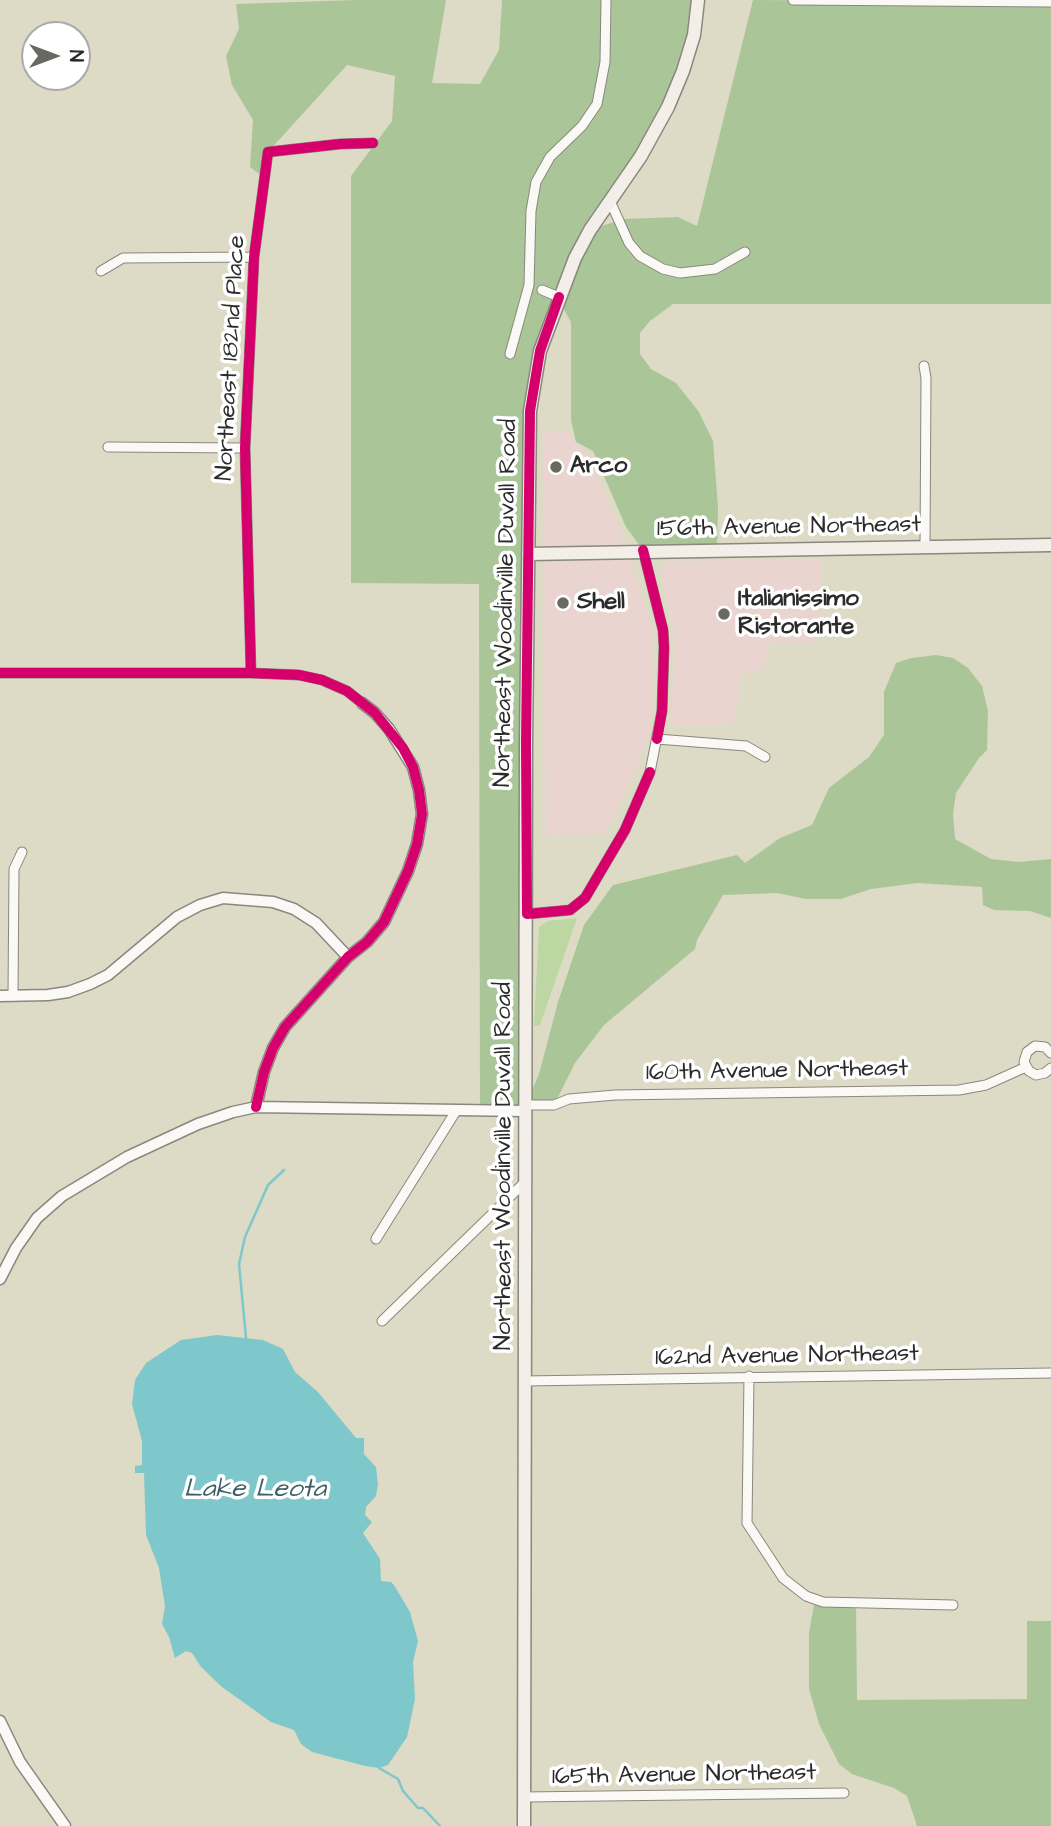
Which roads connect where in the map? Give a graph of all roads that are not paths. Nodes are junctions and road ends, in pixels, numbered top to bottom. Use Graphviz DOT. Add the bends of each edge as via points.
graph roads {
  1 [pos="606,0"];
  2 [pos="698,0"];
  3 [pos="793,0"];
  4 [pos="1051,2"];
  5 [pos="373,144"];
  6 [pos="610,201"];
  7 [pos="746,252"];
  8 [pos="254,257"];
  9 [pos="101,271"];
  10 [pos="536,287"];
  11 [pos="559,297"];
  12 [pos="510,354"];
  13 [pos="924,366"];
  14 [pos="108,447"];
  15 [pos="245,448"];
  16 [pos="1051,545"];
  17 [pos="925,547"];
  18 [pos="643,550"];
  19 [pos="528,554"];
  20 [pos="0,673"];
  21 [pos="251,673"];
  22 [pos="362,703"];
  23 [pos="657,739"];
  24 [pos="765,757"];
  25 [pos="22,852"];
  26 [pos="527,914"];
  27 [pos="348,957"];
  28 [pos="0,996"];
  29 [pos="13,996"];
  30 [pos="1051,1053"];
  31 [pos="1026,1067"];
  32 [pos="1051,1068"];
  33 [pos="256,1107"];
  34 [pos="526,1108"];
  35 [pos="456,1111"];
  36 [pos="526,1182"];
  37 [pos="376,1239"];
  38 [pos="0,1279"];
  39 [pos="382,1321"];
  40 [pos="1051,1373"];
  41 [pos="749,1376"];
  42 [pos="524,1381"];
  43 [pos="953,1605"];
  44 [pos="0,1721"];
  45 [pos="844,1793"];
  46 [pos="524,1797"];
  47 [pos="65,1826"];
  48 [pos="524,1826"];
  1 -- 10 [label="street" via="605,62 597,104 550,158 536,182 531,211"];
  2 -- 6 [label="main road, Northeast Woodinville Duvall Road" via="694,35 668,107"];
  3 -- 4 [label="street"];
  5 -- 8 [label="street, Northeast 182nd Place" via="268,152"];
  6 -- 7 [label="street" via="629,243 640,256 663,269 680,273 715,269"];
  6 -- 11 [label="main road, Northeast Woodinville Duvall Road" via="575,258"];
  8 -- 9 [label="street" via="123,258"];
  8 -- 15 [label="street, Northeast 182nd Place"];
  10 -- 11 [label="street"];
  10 -- 12 [label="street"];
  11 -- 19 [label="main road, Northeast Woodinville Duvall Road" via="533,384"];
  13 -- 17 [label="street"];
  14 -- 15 [label="street"];
  15 -- 21 [label="street, Northeast 182nd Place"];
  16 -- 17 [label="main road, 156th Avenue Northeast"];
  17 -- 18 [label="main road, 156th Avenue Northeast"];
  18 -- 19 [label="main road, 156th Avenue Northeast"];
  18 -- 23 [label="street" via="663,630"];
  19 -- 26 [label="main road, Northeast Woodinville Duvall Road"];
  20 -- 21 [label="street"];
  21 -- 22 [label="street" via="322,680"];
  22 -- 27 [label="street" via="389,729 408,758 422,814 411,862 384,922"];
  23 -- 24 [label="street" via="746,746"];
  23 -- 26 [label="street" via="642,793 585,898 569,910"];
  25 -- 29 [label="street" via="14,869"];
  26 -- 34 [label="main road, Northeast Woodinville Duvall Road"];
  27 -- 29 [label="street" via="316,923 294,909 274,902 223,898 177,917 108,975 90,984 68,992"];
  27 -- 33 [label="street" via="285,1027 264,1072"];
  28 -- 29 [label="street"];
  30 -- 31 [label="street, 160th Avenue Northeast" via="1040,1046 1030,1049"];
  31 -- 32 [label="street, 160th Avenue Northeast" via="1037,1075"];
  31 -- 34 [label="street, 160th Avenue Northeast" via="986,1085 959,1090 615,1095"];
  33 -- 35 [label="street, 160th Avenue Northeast"];
  33 -- 38 [label="street, 160th Avenue Northeast" via="198,1124 127,1157 62,1195 37,1218"];
  34 -- 35 [label="street, 160th Avenue Northeast"];
  34 -- 36 [label="main road, Northeast Woodinville Duvall Road"];
  35 -- 37 [label="street"];
  36 -- 39 [label="street"];
  36 -- 42 [label="main road, Northeast Woodinville Duvall Road"];
  40 -- 41 [label="street, 162nd Avenue Northeast"];
  41 -- 42 [label="street, 162nd Avenue Northeast"];
  41 -- 43 [label="street" via="747,1523 783,1578 823,1602"];
  42 -- 46 [label="main road, Northeast Woodinville Duvall Road"];
  44 -- 47 [label="street" via="20,1762"];
  45 -- 46 [label="street, 165th Avenue Northeast"];
  46 -- 48 [label="main road, Northeast Woodinville Duvall Road"];
}
